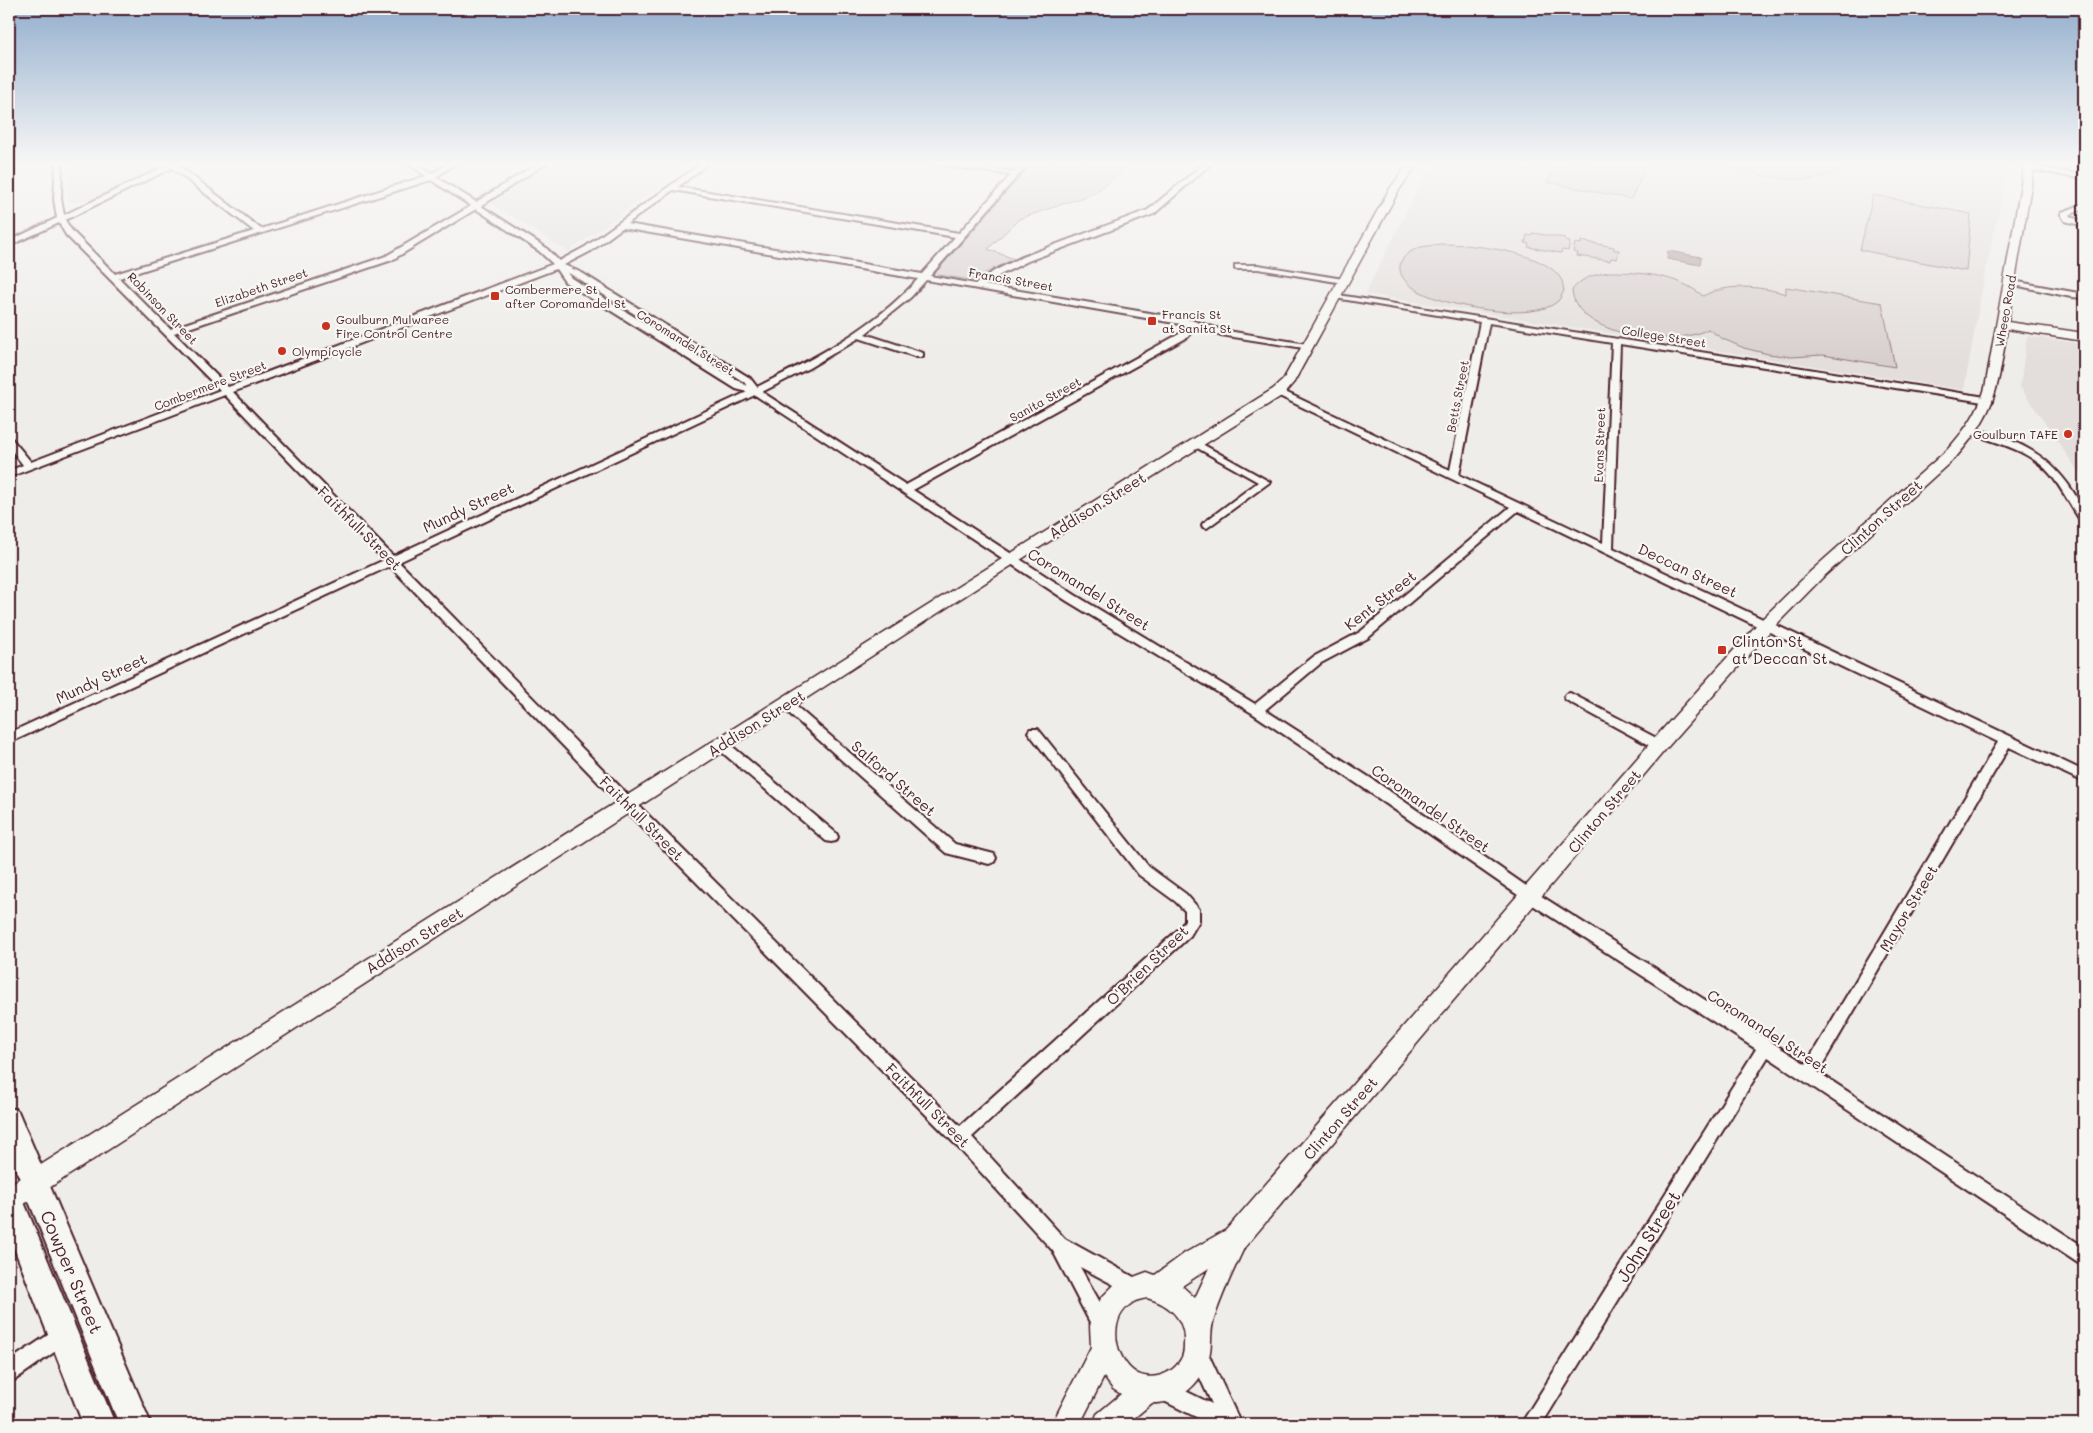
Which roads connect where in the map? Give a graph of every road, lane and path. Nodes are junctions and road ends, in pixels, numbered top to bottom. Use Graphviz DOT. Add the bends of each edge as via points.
graph roads {
  1 [pos="40,229"];
  2 [pos="65,229"];
  3 [pos="256,229"];
  4 [pos="270,229"];
  5 [pos="439,229"];
  6 [pos="512,229"];
  7 [pos="616,229"];
  8 [pos="644,229"];
  9 [pos="918,229"];
  10 [pos="967,229"];
  11 [pos="1105,229"];
  12 [pos="1372,229"];
  13 [pos="2019,229"];
  14 [pos="260,232"];
  15 [pos="961,236"];
  16 [pos="9,244"];
  17 [pos="558,266"];
  18 [pos="1238,267"];
  19 [pos="114,277"];
  20 [pos="924,277"];
  21 [pos="1343,281"];
  22 [pos="2010,282"];
  23 [pos="978,286"];
  24 [pos="1335,296"];
  25 [pos="2084,296"];
  26 [pos="618,299"];
  27 [pos="605,304"];
  28 [pos="1484,320"];
  29 [pos="1191,324"];
  30 [pos="660,325"];
  31 [pos="2002,325"];
  32 [pos="648,331"];
  33 [pos="168,332"];
  34 [pos="860,335"];
  35 [pos="2084,337"];
  36 [pos="1616,341"];
  37 [pos="1307,347"];
  38 [pos="704,353"];
  39 [pos="920,355"];
  40 [pos="693,358"];
  41 [pos="755,391"];
  42 [pos="226,392"];
  43 [pos="1278,392"];
  44 [pos="1989,400"];
  45 [pos="1972,431"];
  46 [pos="9,441"];
  47 [pos="1195,443"];
  48 [pos="29,467"];
  49 [pos="9,474"];
  50 [pos="1454,476"];
  51 [pos="905,490"];
  52 [pos="1518,506"];
  53 [pos="2084,518"];
  54 [pos="1207,525"];
  55 [pos="1608,550"];
  56 [pos="390,559"];
  57 [pos="1012,559"];
  58 [pos="1766,625"];
  59 [pos="1570,697"];
  60 [pos="786,704"];
  61 [pos="1256,710"];
  62 [pos="1034,732"];
  63 [pos="9,738"];
  64 [pos="2006,740"];
  65 [pos="722,744"];
  66 [pos="1659,745"];
  67 [pos="2084,777"];
  68 [pos="628,804"];
  69 [pos="831,837"];
  70 [pos="989,858"];
  71 [pos="1530,896"];
  72 [pos="1766,1047"];
  73 [pos="1808,1075"];
  74 [pos="9,1120"];
  75 [pos="960,1137"];
  76 [pos="35,1182"];
  77 [pos="9,1199"];
  78 [pos="1235,1239"];
  79 [pos="1059,1245"];
  80 [pos="2084,1257"];
  81 [pos="1147,1287"];
  82 [pos="63,1334"];
  83 [pos="1103,1338"];
  84 [pos="1197,1341"];
  85 [pos="9,1372"];
  86 [pos="1154,1390"];
  87 [pos="99,1424"];
  88 [pos="135,1424"];
  89 [pos="1066,1424"];
  90 [pos="1107,1424"];
  91 [pos="1230,1424"];
  92 [pos="1531,1424"];
  1 -- 16 [label="street"];
  2 -- 19 [label="street, Robinson Street"];
  3 -- 14 [label="street"];
  4 -- 14 [label="street"];
  5 -- 33 [label="street, Elizabeth Street" via="389,258"];
  6 -- 17 [label="street" via="542,249"];
  7 -- 17 [label="street, Combermere Street"];
  8 -- 20 [label="street, Francis Street"];
  9 -- 15 [label="street"];
  10 -- 15 [label="street, Mundy Street"];
  11 -- 23 [label="street" via="1024,259"];
  12 -- 21 [label="street, Addison Street"];
  13 -- 22 [label="street, Wheeo Road"];
  14 -- 19 [label="street"];
  15 -- 20 [label="street, Mundy Street"];
  17 -- 26 [label="street, Coromandel Street" via="579,274"];
  17 -- 27 [label="street, Coromandel Street" via="568,280"];
  17 -- 42 [label="street, Combermere Street"];
  18 -- 21 [label="street" via="1258,267"];
  19 -- 33 [label="street, Robinson Street"];
  20 -- 23 [label="street, Francis Street"];
  20 -- 34 [label="street, Mundy Street" via="888,314"];
  21 -- 24 [label="street, Addison Street"];
  22 -- 25 [label="street"];
  22 -- 31 [label="street, Wheeo Road"];
  23 -- 29 [label="street, Francis Street"];
  24 -- 28 [label="street, College Street"];
  24 -- 37 [label="street, Addison Street"];
  26 -- 27 [label="street"];
  26 -- 30 [label="street, Coromandel Street"];
  27 -- 32 [label="street, Coromandel Street"];
  28 -- 36 [label="street, College Street"];
  28 -- 50 [label="street, Betts Street"];
  29 -- 37 [label="street, Francis Street"];
  29 -- 51 [label="street, Sanita Street" via="1185,335"];
  30 -- 32 [label="street"];
  30 -- 38 [label="street, Coromandel Street"];
  31 -- 35 [label="street"];
  31 -- 44 [label="street, Wheeo Road"];
  32 -- 40 [label="street, Coromandel Street"];
  33 -- 42 [label="street, Robinson Street"];
  34 -- 39 [label="street"];
  34 -- 41 [label="street, Mundy Street"];
  36 -- 44 [label="street, College Street"];
  36 -- 55 [label="street, Evans Street"];
  37 -- 43 [label="street, Addison Street" via="1286,385"];
  38 -- 40 [label="street"];
  38 -- 41 [label="street, Coromandel Street" via="747,380"];
  40 -- 41 [label="street, Coromandel Street" via="739,387"];
  41 -- 51 [label="street, Coromandel Street"];
  41 -- 56 [label="street, Mundy Street"];
  42 -- 48 [label="street, Combermere Street"];
  42 -- 56 [label="street, Faithfull Street"];
  43 -- 47 [label="street, Addison Street"];
  43 -- 50 [label="street, Deccan Street"];
  44 -- 45 [label="street, Clinton Street"];
  45 -- 53 [label="street" via="2041,460 2054,473"];
  45 -- 58 [label="street, Clinton Street"];
  46 -- 48 [label="street"];
  47 -- 54 [label="street" via="1265,482"];
  47 -- 57 [label="street, Addison Street"];
  48 -- 49 [label="street, Combermere Street"];
  50 -- 52 [label="street, Deccan Street"];
  51 -- 57 [label="street, Coromandel Street"];
  52 -- 55 [label="street, Deccan Street"];
  52 -- 61 [label="street, Kent Street" via="1364,635 1317,660"];
  55 -- 58 [label="street, Deccan Street"];
  56 -- 63 [label="street, Mundy Street"];
  56 -- 68 [label="street, Faithfull Street"];
  57 -- 60 [label="street, Addison Street"];
  57 -- 61 [label="street, Coromandel Street"];
  58 -- 64 [label="street, Deccan Street"];
  58 -- 66 [label="street, Clinton Street"];
  59 -- 66 [label="street"];
  60 -- 65 [label="street, Addison Street"];
  60 -- 70 [label="street, Salford Street" via="951,849"];
  61 -- 71 [label="street, Coromandel Street"];
  62 -- 75 [label="street, O'Brien Street" via="1144,871 1192,909 1192,921 1185,932"];
  64 -- 67 [label="street, Deccan Street"];
  64 -- 73 [label="street, Mayor Street"];
  65 -- 68 [label="street, Addison Street"];
  65 -- 69 [label="street"];
  66 -- 71 [label="street, Clinton Street"];
  68 -- 75 [label="street, Faithfull Street"];
  68 -- 76 [label="street, Addison Street"];
  71 -- 72 [label="street, Coromandel Street"];
  71 -- 78 [label="street, Clinton Street"];
  72 -- 73 [label="street, Coromandel Street"];
  72 -- 92 [label="street, John Street"];
  73 -- 80 [label="street, Coromandel Street"];
  74 -- 76 [label="main road, Cowper Street"];
  75 -- 79 [label="street, Faithfull Street"];
  76 -- 77 [label="street, Addison Street"];
  76 -- 88 [label="main road, Cowper Street"];
  77 -- 82 [label="main road, Cowper Street"];
  78 -- 81 [label="street, Clinton Street"];
  78 -- 84 [label="street, Clinton Street" via="1208,1297"];
  79 -- 81 [label="street, Faithfull Street"];
  79 -- 83 [label="street, Faithfull Street"];
  81 -- 83 [label="street" via="1123,1293 1114,1302 1107,1313"];
  81 -- 84 [label="street" via="1172,1292 1184,1302 1192,1315"];
  82 -- 85 [label="street"];
  82 -- 87 [label="main road, Cowper Street"];
  83 -- 86 [label="street" via="1110,1364 1120,1376 1132,1386"];
  83 -- 89 [label="street"];
  84 -- 86 [label="street" via="1193,1365 1185,1377 1174,1385"];
  84 -- 91 [label="street"];
  86 -- 90 [label="street"];
  86 -- 91 [label="street"];
}
